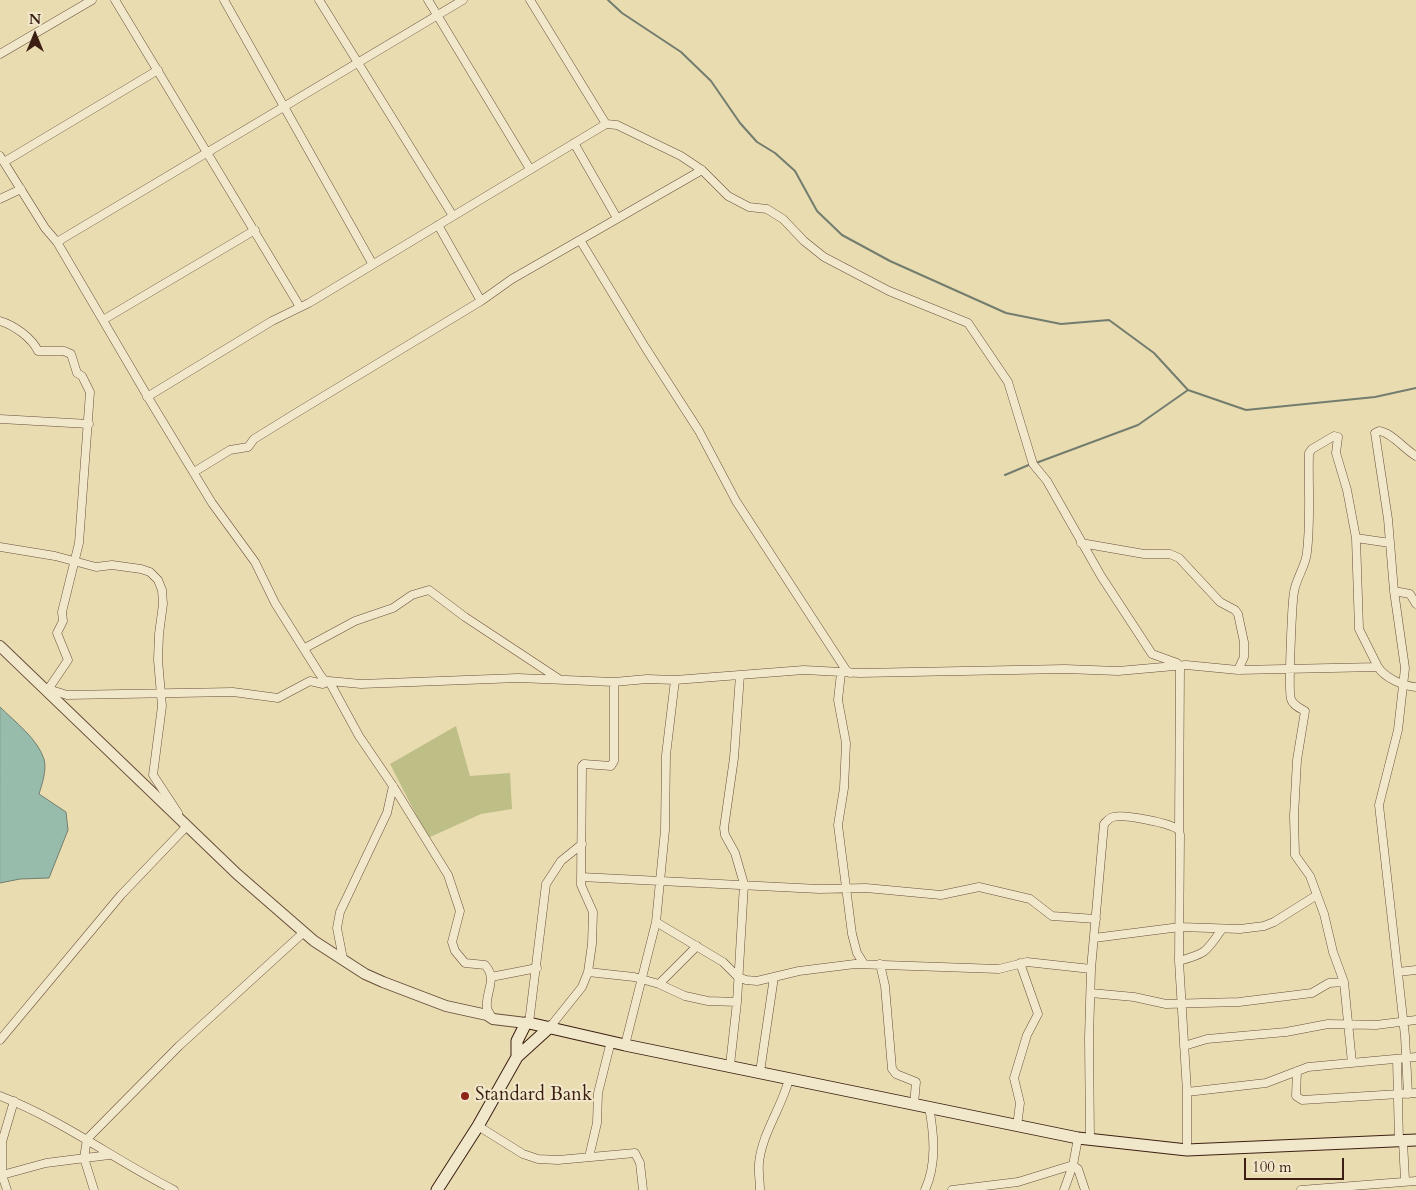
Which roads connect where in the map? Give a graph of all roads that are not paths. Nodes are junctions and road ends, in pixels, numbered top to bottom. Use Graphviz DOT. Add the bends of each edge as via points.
graph roads {
  1 [pos="92,0"];
  2 [pos="116,0"];
  3 [pos="224,0"];
  4 [pos="319,0"];
  5 [pos="428,0"];
  6 [pos="463,0"];
  7 [pos="530,0"];
  8 [pos="438,15"];
  9 [pos="0,54"];
  10 [pos="359,62"];
  11 [pos="158,70"];
  12 [pos="282,106"];
  13 [pos="606,124"];
  14 [pos="574,143"];
  15 [pos="209,153"];
  16 [pos="2,159"];
  17 [pos="530,169"];
  18 [pos="702,170"];
  19 [pos="21,189"];
  20 [pos="0,199"];
  21 [pos="453,216"];
  22 [pos="617,218"];
  23 [pos="438,225"];
  24 [pos="255,230"];
  25 [pos="580,240"];
  26 [pos="57,242"];
  27 [pos="372,263"];
  28 [pos="481,301"];
  29 [pos="300,307"];
  30 [pos="103,320"];
  31 [pos="0,321"];
  32 [pos="147,397"];
  33 [pos="0,419"];
  34 [pos="88,424"];
  35 [pos="1416,456"];
  36 [pos="194,472"];
  37 [pos="1356,538"];
  38 [pos="1081,543"];
  39 [pos="1390,544"];
  40 [pos="0,547"];
  41 [pos="75,562"];
  42 [pos="1394,591"];
  43 [pos="1416,604"];
  44 [pos="0,646"];
  45 [pos="305,648"];
  46 [pos="1183,666"];
  47 [pos="1378,667"];
  48 [pos="1291,669"];
  49 [pos="1238,670"];
  50 [pos="841,673"];
  51 [pos="850,673"];
  52 [pos="740,675"];
  53 [pos="559,679"];
  54 [pos="674,680"];
  55 [pos="329,682"];
  56 [pos="614,682"];
  57 [pos="1404,685"];
  58 [pos="1416,687"];
  59 [pos="48,690"];
  60 [pos="159,694"];
  61 [pos="393,786"];
  62 [pos="187,826"];
  63 [pos="1179,830"];
  64 [pos="582,844"];
  65 [pos="581,877"];
  66 [pos="660,880"];
  67 [pos="744,884"];
  68 [pos="848,888"];
  69 [pos="1317,895"];
  70 [pos="1096,919"];
  71 [pos="656,922"];
  72 [pos="1180,927"];
  73 [pos="1222,929"];
  74 [pos="302,932"];
  75 [pos="1094,938"];
  76 [pos="697,946"];
  77 [pos="343,959"];
  78 [pos="1179,961"];
  79 [pos="1020,963"];
  80 [pos="864,964"];
  81 [pos="880,964"];
  82 [pos="537,968"];
  83 [pos="1091,969"];
  84 [pos="1416,970"];
  85 [pos="588,972"];
  86 [pos="1398,972"];
  87 [pos="491,977"];
  88 [pos="738,977"];
  89 [pos="774,977"];
  90 [pos="644,980"];
  91 [pos="1344,982"];
  92 [pos="659,984"];
  93 [pos="1091,992"];
  94 [pos="737,1002"];
  95 [pos="1181,1004"];
  96 [pos="493,1019"];
  97 [pos="1416,1020"];
  98 [pos="1402,1022"];
  99 [pos="528,1023"];
  100 [pos="1348,1024"];
  101 [pos="550,1027"];
  102 [pos="0,1040"];
  103 [pos="611,1041"];
  104 [pos="626,1045"];
  105 [pos="1184,1046"];
  106 [pos="517,1057"];
  107 [pos="1406,1057"];
  108 [pos="1416,1057"];
  109 [pos="1397,1059"];
  110 [pos="1352,1063"];
  111 [pos="730,1065"];
  112 [pos="1297,1071"];
  113 [pos="760,1072"];
  114 [pos="789,1079"];
  115 [pos="1187,1092"];
  116 [pos="1412,1093"];
  117 [pos="1399,1094"];
  118 [pos="0,1096"];
  119 [pos="14,1101"];
  120 [pos="914,1104"];
  121 [pos="929,1107"];
  122 [pos="478,1126"];
  123 [pos="1017,1126"];
  124 [pos="87,1139"];
  125 [pos="1084,1139"];
  126 [pos="1416,1140"];
  127 [pos="1401,1141"];
  128 [pos="1186,1150"];
  129 [pos="109,1155"];
  130 [pos="589,1157"];
  131 [pos="84,1158"];
  132 [pos="1073,1166"];
  133 [pos="2,1175"];
  134 [pos="1405,1180"];
  135 [pos="1416,1181"];
  136 [pos="1375,1187"];
  137 [pos="972,1189"];
  138 [pos="7,1190"];
  139 [pos="94,1190"];
  140 [pos="174,1190"];
  141 [pos="437,1190"];
  142 [pos="643,1190"];
  143 [pos="760,1190"];
  144 [pos="925,1190"];
  145 [pos="952,1190"];
  146 [pos="1064,1190"];
  147 [pos="1085,1190"];
  148 [pos="1301,1190"];
  1 -- 9 [label="street"];
  2 -- 11 [label="street"];
  3 -- 12 [label="street"];
  4 -- 10 [label="street"];
  5 -- 8 [label="street"];
  6 -- 8 [label="street"];
  7 -- 13 [label="street"];
  8 -- 10 [label="street"];
  8 -- 17 [label="street" via="476,84"];
  10 -- 12 [label="street"];
  10 -- 21 [label="street"];
  11 -- 15 [label="street"];
  11 -- 16 [label="street"];
  12 -- 15 [label="street"];
  12 -- 27 [label="street"];
  13 -- 14 [label="street"];
  13 -- 18 [label="street" via="618,125 650,139"];
  14 -- 17 [label="street"];
  14 -- 22 [label="street"];
  15 -- 24 [label="street"];
  15 -- 26 [label="street"];
  16 -- 19 [label="street"];
  17 -- 21 [label="street"];
  18 -- 22 [label="street"];
  18 -- 38 [label="street" via="728,196 749,207 767,209 783,219 824,257 889,291 968,323 1008,382 1033,464 1047,480"];
  19 -- 20 [label="street"];
  19 -- 26 [label="street"];
  21 -- 23 [label="street"];
  22 -- 25 [label="street"];
  23 -- 27 [label="street"];
  23 -- 28 [label="street"];
  24 -- 29 [label="street"];
  24 -- 30 [label="street"];
  25 -- 28 [label="street"];
  25 -- 51 [label="street" via="699,430 736,501"];
  26 -- 30 [label="street"];
  27 -- 29 [label="street"];
  28 -- 36 [label="street" via="296,413 248,447 230,450"];
  29 -- 32 [label="street"];
  30 -- 32 [label="street"];
  31 -- 34 [label="street" via="33,341 38,352 64,351 71,354 77,373 90,392"];
  32 -- 36 [label="street"];
  33 -- 34 [label="street"];
  34 -- 41 [label="street"];
  35 -- 39 [label="street" via="1387,433 1375,433"];
  36 -- 45 [label="street" via="255,562 275,603"];
  37 -- 39 [label="street"];
  37 -- 47 [label="street" via="1359,629"];
  37 -- 48 [label="street" via="1336,453 1338,437 1334,436 1309,453 1307,553 1293,592"];
  38 -- 46 [label="street" via="1148,649 1159,658"];
  38 -- 49 [label="street" via="1144,554 1170,554 1179,558 1220,602 1238,614 1244,657"];
  39 -- 42 [label="street"];
  40 -- 41 [label="street"];
  41 -- 59 [label="street" via="63,621 57,633 68,660"];
  41 -- 60 [label="street" via="96,567 112,565 141,569 158,580 163,604 158,634"];
  42 -- 43 [label="street" via="1410,594"];
  42 -- 57 [label="street" via="1406,668"];
  44 -- 59 [label="street"];
  45 -- 53 [label="street" via="355,621 393,608 412,595 429,590"];
  45 -- 55 [label="street" via="324,680"];
  46 -- 49 [label="street"];
  46 -- 51 [label="street" via="1118,671"];
  46 -- 63 [label="street"];
  47 -- 48 [label="street"];
  47 -- 57 [label="street" via="1382,673"];
  48 -- 49 [label="street"];
  48 -- 69 [label="street" via="1290,698 1304,711 1294,808 1295,855 1306,868"];
  50 -- 51 [label="street"];
  50 -- 52 [label="street" via="804,670"];
  50 -- 68 [label="street" via="838,700 846,743 838,825"];
  52 -- 54 [label="street"];
  52 -- 67 [label="street" via="734,758 724,828 736,852"];
  53 -- 55 [label="street"];
  53 -- 56 [label="street"];
  54 -- 56 [label="street"];
  54 -- 66 [label="street" via="666,755 665,830"];
  55 -- 60 [label="street" via="308,682 278,698 233,692"];
  55 -- 61 [label="street" via="359,736"];
  56 -- 64 [label="street" via="614,761 611,766 582,766"];
  57 -- 58 [label="street"];
  57 -- 86 [label="street" via="1398,730 1380,805"];
  59 -- 60 [label="street" via="64,695"];
  59 -- 62 [label="street"];
  60 -- 62 [label="street" via="162,706 153,775"];
  61 -- 77 [label="street" via="388,812 340,912 337,928"];
  61 -- 87 [label="street" via="448,876 460,910 452,935 455,951 465,962 485,965"];
  62 -- 74 [label="street"];
  62 -- 102 [label="street" via="121,895"];
  63 -- 70 [label="street" via="1166,824 1128,817 1109,819 1104,824"];
  63 -- 72 [label="street"];
  64 -- 65 [label="street"];
  64 -- 82 [label="street" via="561,862 546,884"];
  65 -- 66 [label="street"];
  65 -- 85 [label="street" via="594,921"];
  66 -- 67 [label="street"];
  66 -- 71 [label="street"];
  67 -- 68 [label="street"];
  67 -- 88 [label="street"];
  68 -- 70 [label="street" via="882,888 940,895 972,887 986,888 1030,899 1052,916"];
  68 -- 80 [label="street" via="852,934"];
  69 -- 73 [label="street" via="1269,924"];
  69 -- 91 [label="street"];
  70 -- 75 [label="street"];
  71 -- 76 [label="street"];
  71 -- 90 [label="street"];
  72 -- 73 [label="street"];
  72 -- 75 [label="street"];
  72 -- 78 [label="street"];
  73 -- 78 [label="street" via="1210,948"];
  74 -- 77 [label="street"];
  74 -- 124 [label="street" via="179,1046"];
  75 -- 83 [label="street"];
  76 -- 88 [label="street" via="723,962"];
  76 -- 92 [label="street"];
  77 -- 96 [label="street" via="365,974 413,994"];
  78 -- 95 [label="street"];
  79 -- 81 [label="street" via="999,969"];
  79 -- 83 [label="street"];
  79 -- 123 [label="street" via="1038,1014 1027,1035 1014,1078 1020,1103"];
  80 -- 81 [label="street"];
  80 -- 89 [label="street"];
  81 -- 120 [label="street" via="892,1069 916,1082"];
  82 -- 87 [label="street"];
  82 -- 99 [label="street"];
  83 -- 93 [label="street"];
  84 -- 86 [label="street"];
  85 -- 90 [label="street"];
  85 -- 101 [label="street" via="582,987"];
  86 -- 98 [label="street"];
  87 -- 96 [label="street" via="487,1007"];
  88 -- 89 [label="street" via="757,981"];
  88 -- 94 [label="street"];
  89 -- 113 [label="street"];
  90 -- 92 [label="street"];
  90 -- 104 [label="street"];
  91 -- 95 [label="street" via="1329,983 1312,993 1286,997"];
  91 -- 100 [label="street"];
  92 -- 94 [label="street" via="684,996"];
  93 -- 95 [label="street"];
  93 -- 125 [label="street"];
  94 -- 111 [label="street"];
  95 -- 105 [label="street"];
  96 -- 99 [label="street"];
  97 -- 98 [label="street"];
  98 -- 100 [label="street"];
  98 -- 107 [label="street"];
  99 -- 101 [label="main road"];
  99 -- 106 [label="main road" via="517,1041"];
  100 -- 105 [label="street" via="1208,1039"];
  100 -- 110 [label="street"];
  101 -- 103 [label="main road"];
  101 -- 106 [label="main road"];
  103 -- 104 [label="main road"];
  103 -- 130 [label="street" via="598,1092 597,1123"];
  104 -- 111 [label="main road"];
  105 -- 115 [label="street"];
  106 -- 122 [label="main road"];
  107 -- 108 [label="street"];
  107 -- 109 [label="street"];
  107 -- 116 [label="street"];
  109 -- 110 [label="street"];
  109 -- 117 [label="street"];
  110 -- 112 [label="street" via="1308,1066"];
  111 -- 113 [label="main road"];
  112 -- 115 [label="street" via="1266,1083"];
  112 -- 117 [label="street" via="1296,1096 1302,1100"];
  113 -- 114 [label="main road"];
  114 -- 120 [label="main road"];
  114 -- 143 [label="street" via="759,1163"];
  115 -- 128 [label="street"];
  116 -- 117 [label="street"];
  117 -- 127 [label="street"];
  118 -- 119 [label="street"];
  119 -- 124 [label="street"];
  119 -- 133 [label="street" via="2,1135"];
  120 -- 121 [label="main road"];
  121 -- 123 [label="main road"];
  121 -- 144 [label="street" via="933,1150 930,1179"];
  122 -- 130 [label="street" via="523,1154 538,1159"];
  122 -- 141 [label="main road"];
  123 -- 125 [label="main road"];
  124 -- 129 [label="street"];
  124 -- 131 [label="street"];
  125 -- 128 [label="main road"];
  125 -- 132 [label="street"];
  126 -- 127 [label="main road"];
  127 -- 128 [label="main road"];
  127 -- 134 [label="street"];
  129 -- 131 [label="street"];
  129 -- 140 [label="street"];
  130 -- 142 [label="street" via="636,1153"];
  131 -- 133 [label="street" via="46,1163"];
  131 -- 139 [label="street"];
  132 -- 137 [label="street" via="1018,1182"];
  132 -- 146 [label="street"];
  132 -- 147 [label="street" via="1078,1169"];
  133 -- 138 [label="street"];
  134 -- 135 [label="street"];
  134 -- 136 [label="street"];
  136 -- 148 [label="street"];
  137 -- 145 [label="street"];
}
